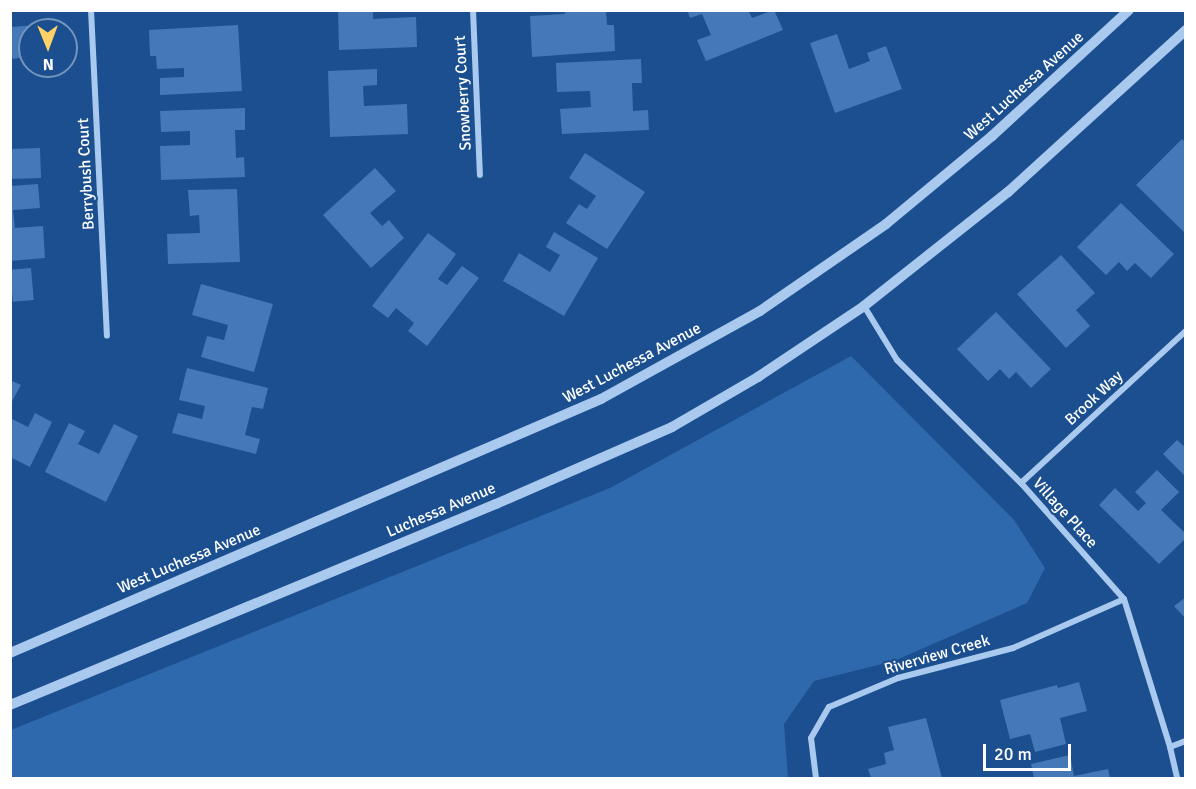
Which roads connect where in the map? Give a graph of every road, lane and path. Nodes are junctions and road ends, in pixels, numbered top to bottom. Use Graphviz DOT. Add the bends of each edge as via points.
graph roads {
  1 [pos="91,10"];
  2 [pos="473,10"];
  3 [pos="1129,10"];
  4 [pos="1185,30"];
  5 [pos="480,175"];
  6 [pos="864,306"];
  7 [pos="1185,331"];
  8 [pos="107,336"];
  9 [pos="1020,483"];
  10 [pos="1124,599"];
  11 [pos="10,653"];
  12 [pos="10,705"];
  13 [pos="1185,741"];
  14 [pos="1170,747"];
  15 [pos="816,778"];
  16 [pos="1177,778"];
  1 -- 8 [label="street, Berrybush Court"];
  2 -- 5 [label="street, Snowberry Court"];
  3 -- 11 [label="street, West Luchessa Avenue" via="992,136 895,217 760,311 601,399"];
  4 -- 6 [label="street" via="1008,192"];
  6 -- 9 [label="street, Village Place" via="897,360"];
  6 -- 12 [label="street, Luchessa Avenue" via="758,377 672,427"];
  7 -- 9 [label="street, Brook Way"];
  9 -- 10 [label="street, Village Place"];
  10 -- 14 [label="street, Village Place"];
  10 -- 15 [label="street, Riverview Creek" via="1013,648 898,678 829,707 811,738"];
  13 -- 14 [label="street"];
  14 -- 16 [label="street, Village Place"];
}
